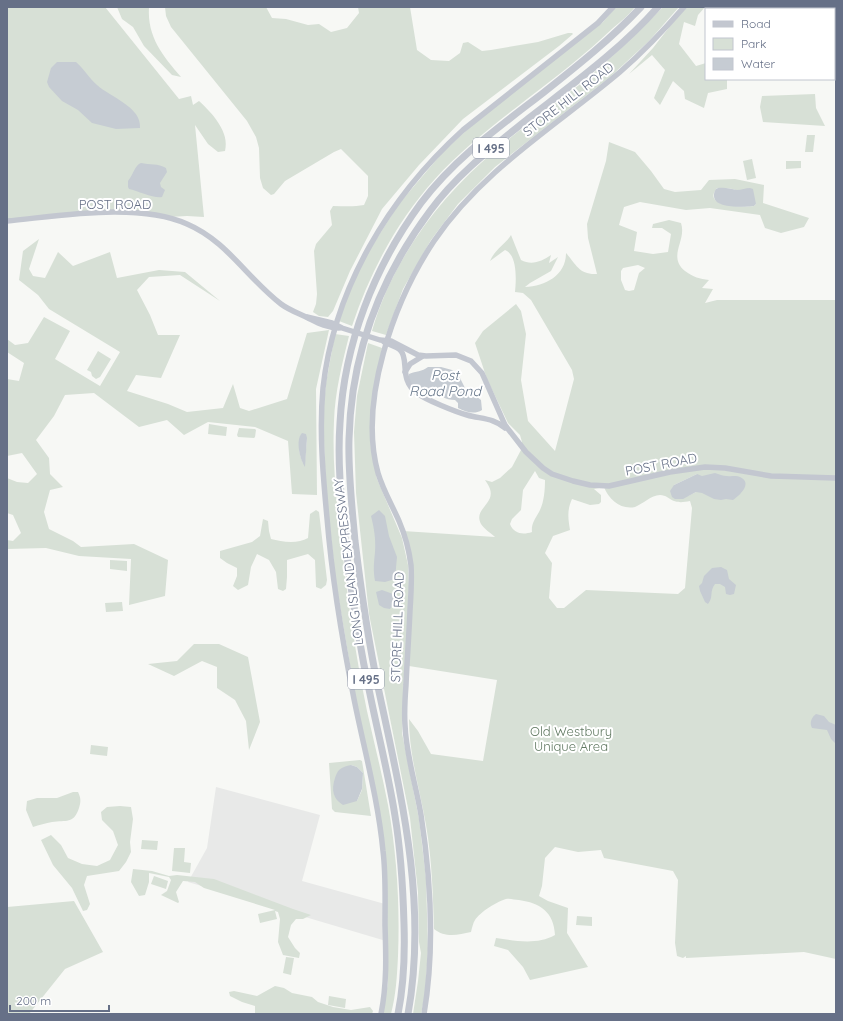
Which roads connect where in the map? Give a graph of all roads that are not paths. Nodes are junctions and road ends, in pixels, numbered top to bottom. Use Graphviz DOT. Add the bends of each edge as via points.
graph roads {
  1 [pos="613,7"];
  2 [pos="641,7"];
  3 [pos="658,7"];
  4 [pos="684,7"];
  5 [pos="7,221"];
  6 [pos="336,326"];
  7 [pos="387,342"];
  8 [pos="426,356"];
  9 [pos="405,372"];
  10 [pos="499,414"];
  11 [pos="494,421"];
  12 [pos="510,432"];
  13 [pos="836,478"];
  14 [pos="381,1014"];
  15 [pos="398,1014"];
  16 [pos="408,1014"];
  17 [pos="424,1014"];
  1 -- 6 [label="main road" via="598,23 463,130 426,168 397,204 366,253 351,284"];
  2 -- 15 [label="highway, LONG ISLAND EXPRESSWAY / I 495" via="588,56 470,149 438,182 395,242 374,285 353,343 345,377 341,412 341,483 356,619 399,841 404,936 403,977"];
  3 -- 16 [label="highway, LONG ISLAND EXPRESSWAY / I 495" via="613,52 478,159 445,192 405,248 387,283 362,345 350,415 351,486 366,621 400,789 410,853 415,937 413,984"];
  4 -- 7 [label="main road, STORE HILL ROAD" via="662,33 627,66 505,164 470,196 419,264 401,301"];
  5 -- 6 [label="main road, POST ROAD" via="97,213 143,212 170,217 193,226 213,239 277,301 290,310"];
  6 -- 7 [label="main road, POST ROAD"];
  6 -- 14 [label="main road" via="326,366 322,399 324,485 339,616 384,853 386,961"];
  7 -- 8 [label="main road, POST ROAD"];
  7 -- 9 [label="main road, POST ROAD" via="402,352"];
  7 -- 17 [label="main road, STORE HILL ROAD" via="376,396 372,442 379,477 405,538 411,567 405,726 423,827 429,883 430,956"];
  8 -- 9 [label="main road" via="415,360"];
  8 -- 10 [label="main road, POST ROAD" via="459,356 473,363 483,376"];
  9 -- 11 [label="main road, POST ROAD" via="410,385 419,394 465,415"];
  10 -- 11 [label="main road"];
  10 -- 12 [label="main road, POST ROAD"];
  11 -- 12 [label="main road, POST ROAD"];
  12 -- 13 [label="main road, POST ROAD" via="543,468 562,478 590,485 609,486 705,467 771,476"];
}
